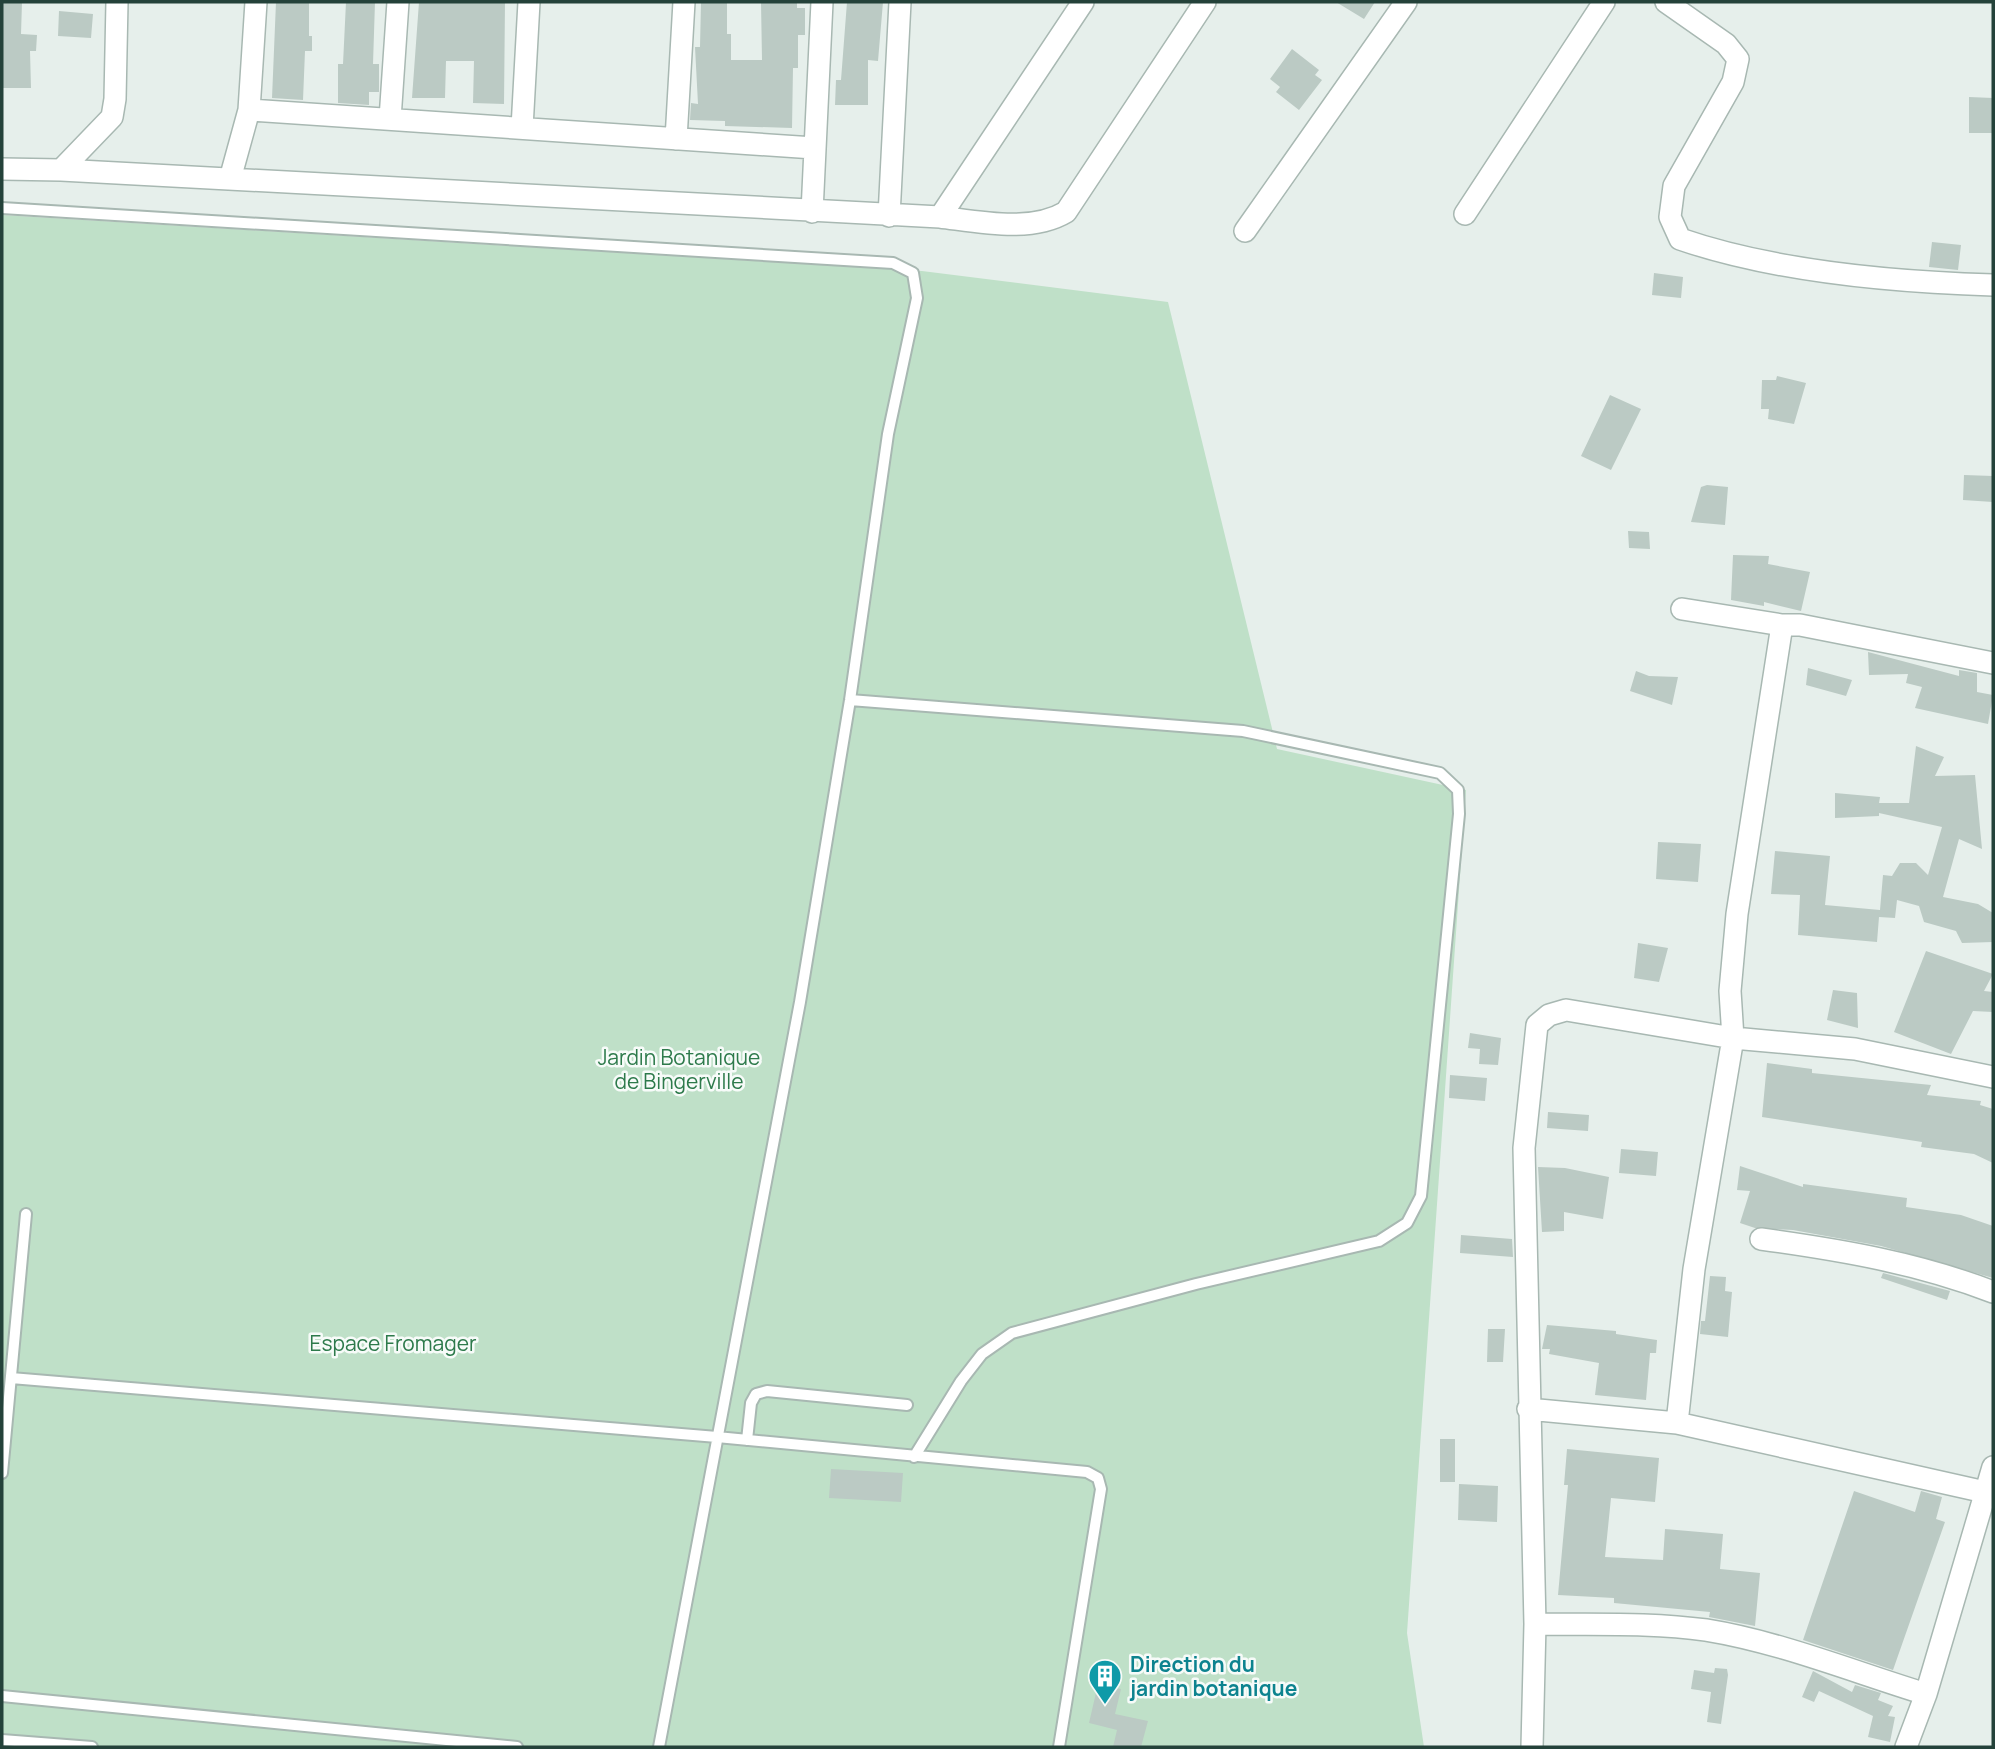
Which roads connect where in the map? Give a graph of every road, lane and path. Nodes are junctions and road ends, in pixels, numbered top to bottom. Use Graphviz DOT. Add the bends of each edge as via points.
graph roads {
  1 [pos="117,2"];
  2 [pos="256,2"];
  3 [pos="398,2"];
  4 [pos="529,2"];
  5 [pos="684,2"];
  6 [pos="822,2"];
  7 [pos="900,2"];
  8 [pos="1083,2"];
  9 [pos="1205,2"];
  10 [pos="1406,2"];
  11 [pos="1604,2"];
  12 [pos="1666,2"];
  13 [pos="250,110"];
  14 [pos="390,119"];
  15 [pos="522,128"];
  16 [pos="676,139"];
  17 [pos="814,148"];
  18 [pos="2,169"];
  19 [pos="61,170"];
  20 [pos="230,178"];
  21 [pos="2,208"];
  22 [pos="812,212"];
  23 [pos="1465,214"];
  24 [pos="889,216"];
  25 [pos="940,217"];
  26 [pos="1245,231"];
  27 [pos="1993,285"];
  28 [pos="1682,609"];
  29 [pos="1782,625"];
  30 [pos="1993,663"];
  31 [pos="850,700"];
  32 [pos="1733,1038"];
  33 [pos="1993,1077"];
  34 [pos="26,1214"];
  35 [pos="1761,1239"];
  36 [pos="1993,1292"];
  37 [pos="11,1378"];
  38 [pos="907,1405"];
  39 [pos="1528,1409"];
  40 [pos="1677,1423"];
  41 [pos="717,1437"];
  42 [pos="747,1440"];
  43 [pos="914,1457"];
  44 [pos="1993,1467"];
  45 [pos="2,1473"];
  46 [pos="1985,1492"];
  47 [pos="1535,1624"];
  48 [pos="1926,1694"];
  49 [pos="2,1696"];
  50 [pos="2,1740"];
  51 [pos="92,1747"];
  52 [pos="517,1747"];
  53 [pos="659,1747"];
  54 [pos="1059,1747"];
  55 [pos="1532,1747"];
  56 [pos="1906,1747"];
  1 -- 19 [label="street" via="112,117"];
  2 -- 13 [label="street"];
  3 -- 14 [label="street"];
  4 -- 15 [label="street"];
  5 -- 16 [label="street"];
  6 -- 17 [label="street"];
  7 -- 24 [label="street"];
  8 -- 25 [label="street"];
  9 -- 25 [label="street" via="1066,212 1049,223"];
  10 -- 26 [label="street"];
  11 -- 23 [label="street"];
  12 -- 27 [label="street" via="1726,44 1738,59 1733,82 1674,186 1670,218 1681,239 1819,270"];
  13 -- 14 [label="street"];
  13 -- 20 [label="street"];
  14 -- 15 [label="street"];
  15 -- 16 [label="street"];
  16 -- 17 [label="street"];
  17 -- 22 [label="street"];
  18 -- 19 [label="street"];
  19 -- 20 [label="street"];
  20 -- 22 [label="street"];
  21 -- 31 [label="lane" via="892,263 913,273 917,298 888,434"];
  22 -- 24 [label="street"];
  24 -- 25 [label="street"];
  28 -- 29 [label="street"];
  29 -- 30 [label="street"];
  29 -- 32 [label="street" via="1737,914 1730,991"];
  31 -- 41 [label="lane" via="800,1002"];
  31 -- 43 [label="lane" via="1243,731 1440,773 1458,790 1421,1196 1407,1223 1379,1241 1196,1283 1012,1333 982,1354"];
  32 -- 33 [label="street" via="1855,1049"];
  32 -- 39 [label="street" via="1566,1010 1537,1025 1524,1148"];
  32 -- 40 [label="street" via="1694,1269"];
  34 -- 37 [label="lane"];
  35 -- 36 [label="street" via="1889,1260"];
  37 -- 41 [label="lane"];
  37 -- 45 [label="lane"];
  38 -- 42 [label="lane" via="767,1391 756,1394 751,1403"];
  39 -- 40 [label="street"];
  39 -- 47 [label="street"];
  40 -- 46 [label="street"];
  41 -- 42 [label="lane"];
  41 -- 53 [label="lane"];
  42 -- 43 [label="lane"];
  43 -- 54 [label="lane" via="1087,1472 1098,1478 1101,1489"];
  44 -- 46 [label="street"];
  46 -- 48 [label="street"];
  47 -- 48 [label="street" via="1707,1630"];
  47 -- 55 [label="street"];
  48 -- 56 [label="street"];
  49 -- 52 [label="lane"];
  50 -- 51 [label="lane"];
}
